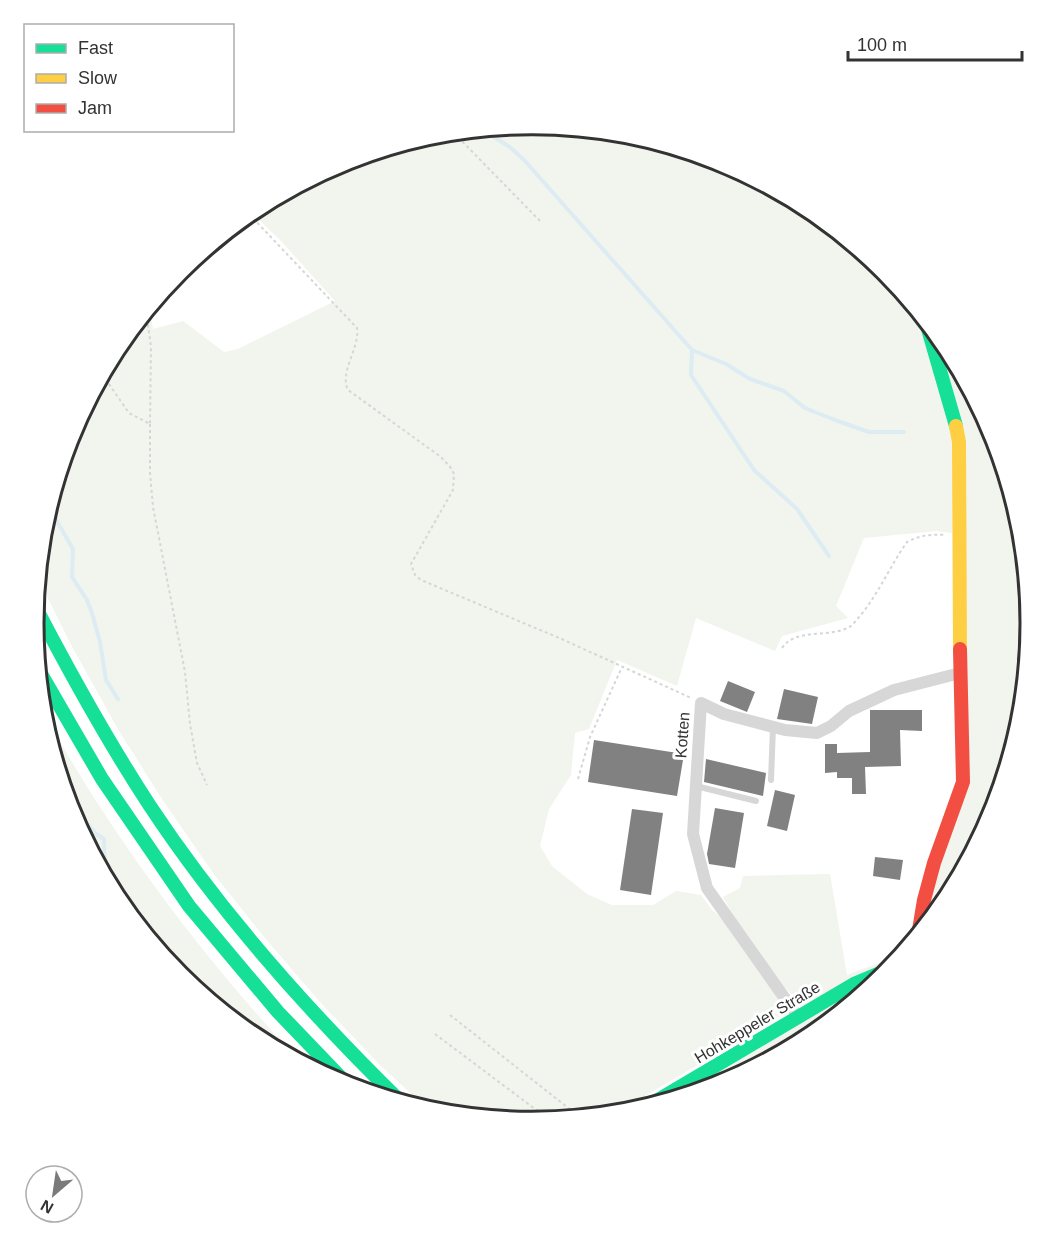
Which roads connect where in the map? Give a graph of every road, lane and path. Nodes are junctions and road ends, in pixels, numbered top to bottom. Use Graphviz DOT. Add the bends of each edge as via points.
graph roads {
  1 [pos="462,141"];
  2 [pos="256,221"];
  3 [pos="540,221"];
  4 [pos="147,323"];
  5 [pos="933,346"];
  6 [pos="108,382"];
  7 [pos="150,424"];
  8 [pos="960,537"];
  9 [pos="44,624"];
  10 [pos="782,648"];
  11 [pos="622,667"];
  12 [pos="960,673"];
  13 [pos="48,687"];
  14 [pos="701,703"];
  15 [pos="773,726"];
  16 [pos="578,779"];
  17 [pos="771,780"];
  18 [pos="207,786"];
  19 [pos="696,786"];
  20 [pos="756,801"];
  21 [pos="921,920"];
  22 [pos="867,978"];
  23 [pos="450,1015"];
  24 [pos="798,1017"];
  25 [pos="435,1034"];
  26 [pos="334,1070"];
  27 [pos="391,1092"];
  28 [pos="671,1092"];
  29 [pos="571,1110"];
  30 [pos="539,1112"];
  1 -- 3 [label="path"];
  2 -- 11 [label="path" via="357,328 345,380 348,390 451,468 453,490 411,564 415,575"];
  4 -- 7 [label="path"];
  5 -- 8 [label="main road" via="959,442"];
  6 -- 7 [label="path" via="129,413"];
  7 -- 18 [label="path" via="153,507 185,672 197,763"];
  8 -- 10 [label="path" via="934,534 907,542 874,598 851,626 795,638"];
  8 -- 12 [label="main road"];
  9 -- 27 [label="main road" via="73,680 169,835 264,958"];
  11 -- 14 [label="path"];
  11 -- 16 [label="path" via="590,737"];
  12 -- 15 [label="street, Kotten" via="894,690 849,711 817,733"];
  12 -- 21 [label="main road" via="963,782 934,863"];
  13 -- 26 [label="main road" via="102,779 189,906 278,1012"];
  14 -- 15 [label="street, Kotten" via="724,714"];
  14 -- 19 [label="street, Kotten"];
  15 -- 17 [label="lane"];
  19 -- 20 [label="lane"];
  19 -- 24 [label="street, Kotten" via="693,834 707,888"];
  22 -- 24 [label="main road, Hohkeppeler Straße"];
  23 -- 29 [label="path"];
  24 -- 28 [label="main road, Hohkeppeler Straße"];
  25 -- 30 [label="path"];
}
